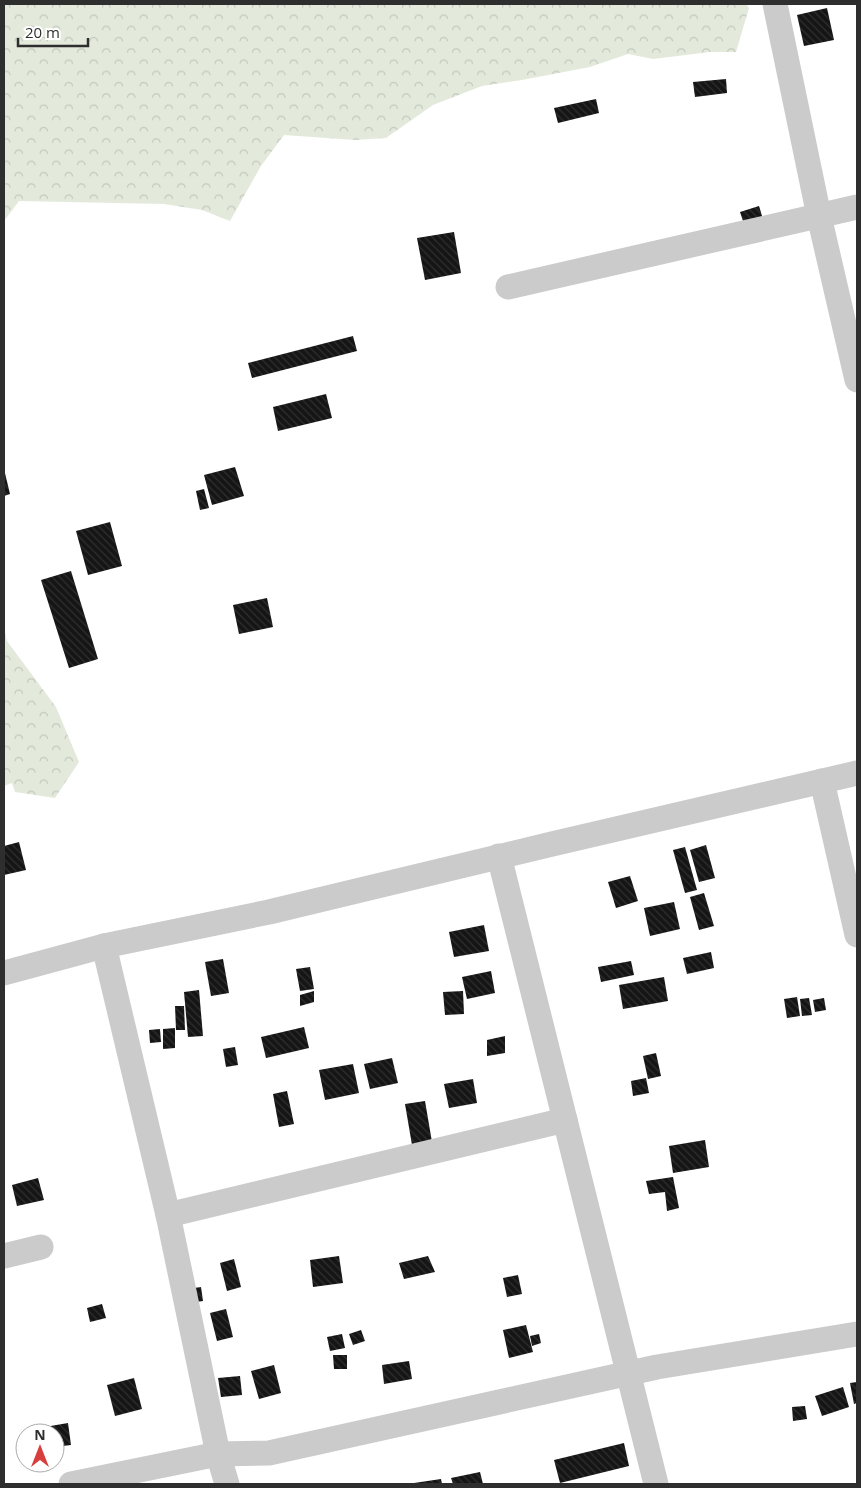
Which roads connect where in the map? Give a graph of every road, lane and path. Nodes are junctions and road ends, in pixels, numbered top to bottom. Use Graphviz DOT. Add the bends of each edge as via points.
graph roads {
  1 [pos="775,4"];
  2 [pos="857,207"];
  3 [pos="819,216"];
  4 [pos="508,287"];
  5 [pos="857,380"];
  6 [pos="857,773"];
  7 [pos="822,781"];
  8 [pos="499,856"];
  9 [pos="857,935"];
  10 [pos="104,946"];
  11 [pos="4,973"];
  12 [pos="565,1120"];
  13 [pos="168,1216"];
  14 [pos="40,1247"];
  15 [pos="4,1256"];
  16 [pos="857,1334"];
  17 [pos="629,1374"];
  18 [pos="218,1454"];
  19 [pos="71,1484"];
  20 [pos="228,1484"];
  21 [pos="656,1484"];
  1 -- 3 [label="street"];
  2 -- 3 [label="street"];
  3 -- 4 [label="street"];
  3 -- 5 [label="street"];
  6 -- 7 [label="street"];
  7 -- 8 [label="street"];
  7 -- 9 [label="street"];
  8 -- 10 [label="street" via="269,912"];
  8 -- 12 [label="street"];
  10 -- 11 [label="street"];
  10 -- 13 [label="street"];
  12 -- 13 [label="street"];
  12 -- 17 [label="street"];
  13 -- 18 [label="street"];
  14 -- 15 [label="street"];
  16 -- 17 [label="street"];
  17 -- 18 [label="street" via="269,1453"];
  17 -- 21 [label="street"];
  18 -- 19 [label="street"];
  18 -- 20 [label="street"];
}
